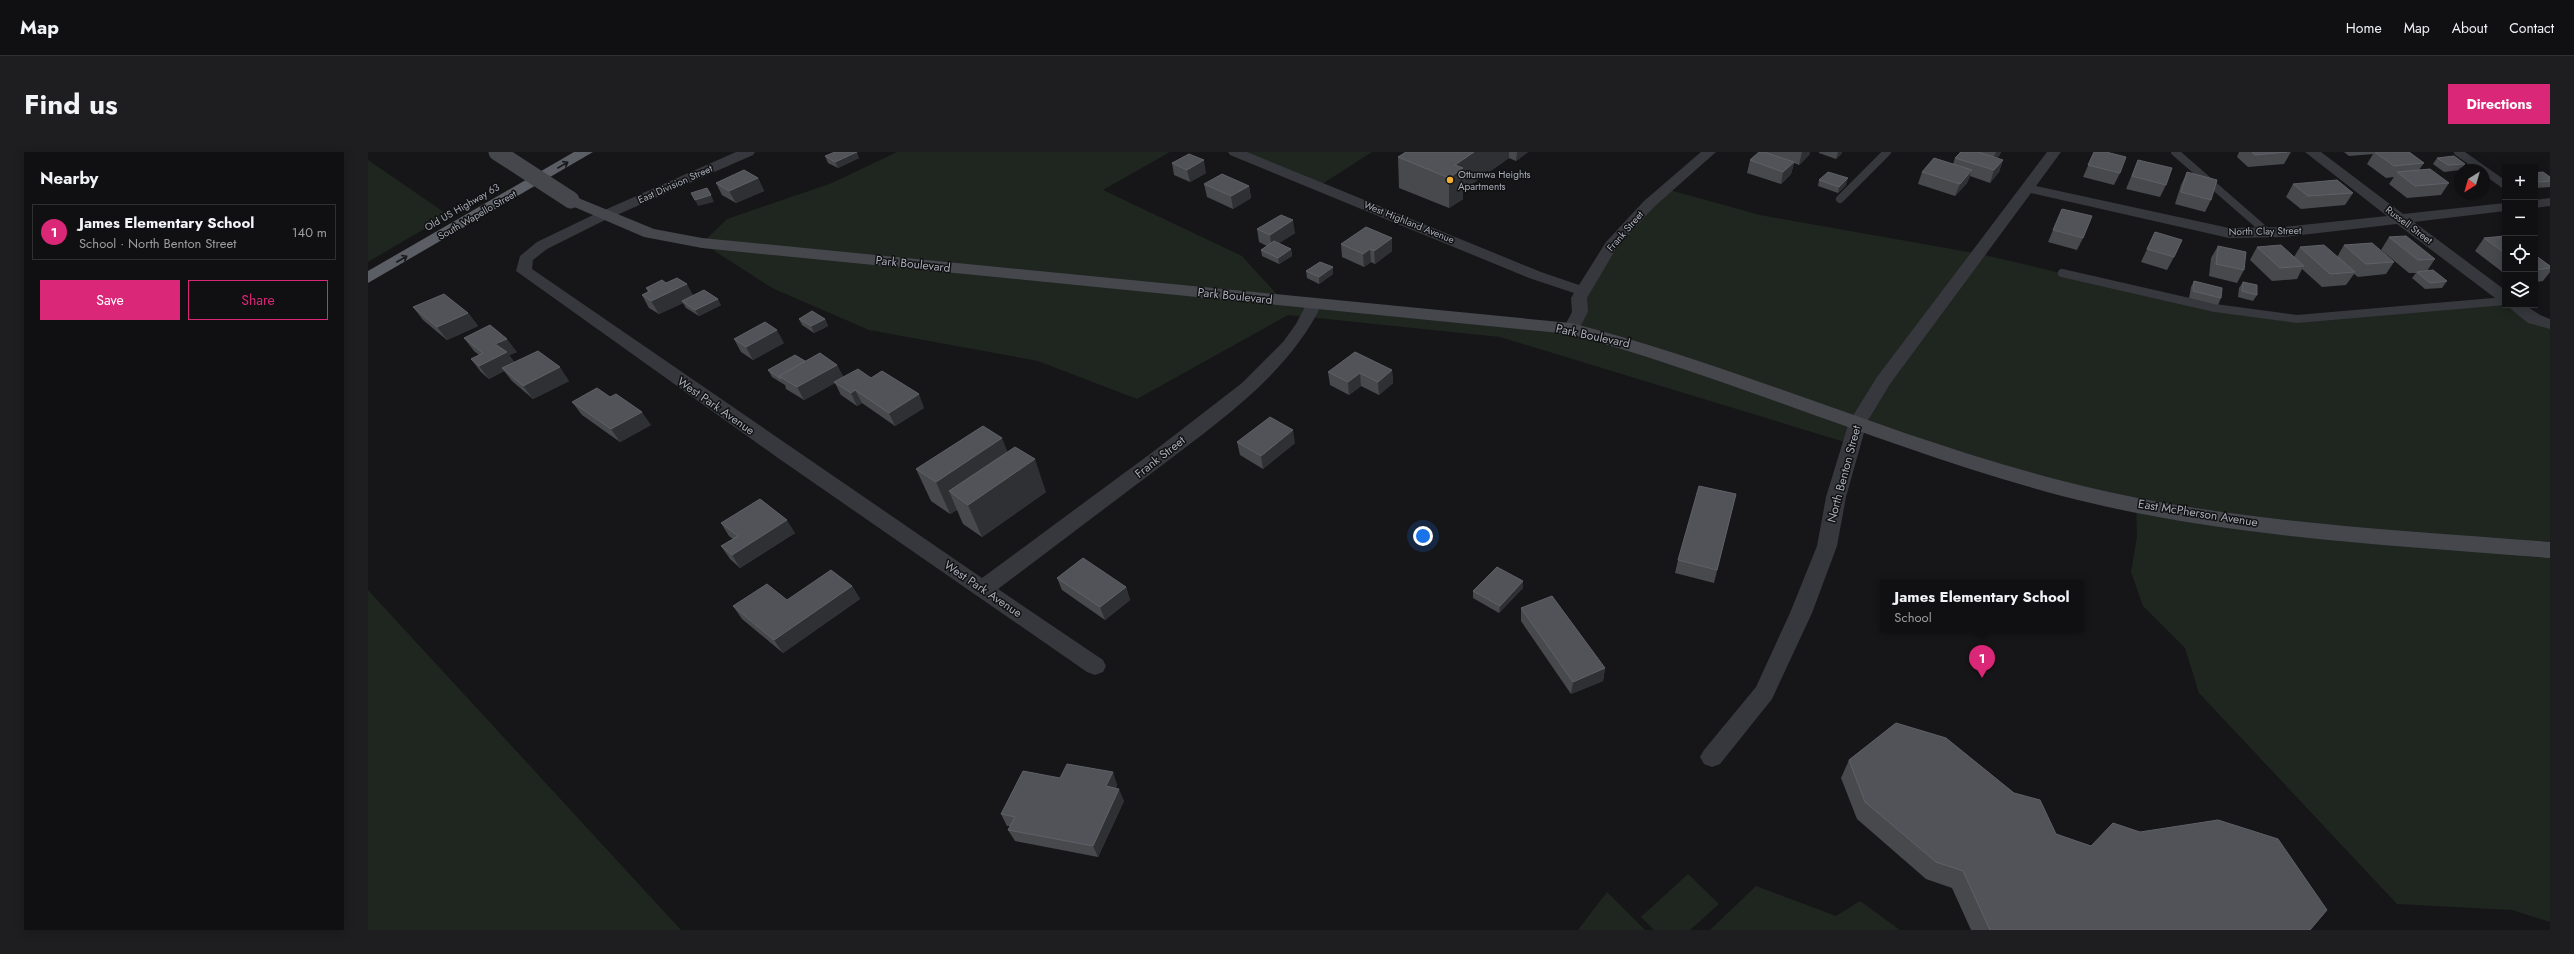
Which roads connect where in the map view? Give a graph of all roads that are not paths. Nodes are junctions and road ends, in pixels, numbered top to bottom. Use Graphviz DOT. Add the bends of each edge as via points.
graph roads {
  1 [pos="497,152"];
  2 [pos="557,152"];
  3 [pos="585,152"];
  4 [pos="748,152"];
  5 [pos="1235,152"];
  6 [pos="1709,152"];
  7 [pos="1887,152"];
  8 [pos="2054,152"];
  9 [pos="2175,152"];
  10 [pos="2312,152"];
  11 [pos="2458,152"];
  12 [pos="2502,183"];
  13 [pos="2028,188"];
  14 [pos="1840,199"];
  15 [pos="2550,202"];
  16 [pos="2538,204"];
  17 [pos="2502,207"];
  18 [pos="603,215"];
  19 [pos="2400,219"];
  20 [pos="2268,233"];
  21 [pos="368,262"];
  22 [pos="2062,273"];
  23 [pos="368,278"];
  24 [pos="1582,291"];
  25 [pos="2502,298"];
  26 [pos="2502,300"];
  27 [pos="1314,304"];
  28 [pos="2519,308"];
  29 [pos="2550,324"];
  30 [pos="1571,329"];
  31 [pos="1858,422"];
  32 [pos="2550,550"];
  33 [pos="984,589"];
  34 [pos="1095,666"];
  35 [pos="1712,757"];
  1 -- 18 [label="main road, bridge" via="572,200"];
  2 -- 21 [label="highway, Old US Highway 63"];
  23 -- 3 [label="highway, South Wapello Street, one-way"];
  4 -- 18 [label="street, East Division Street"];
  5 -- 24 [label="street, West Highland Avenue" via="1535,275"];
  6 -- 24 [label="street, Frank Street" via="1645,209 1611,245"];
  7 -- 14 [label="lane"];
  8 -- 13 [label="street, North Benton Street"];
  9 -- 20 [label="lane"];
  10 -- 19 [label="street, Russell Street"];
  11 -- 12 [label="lane"];
  13 -- 20 [label="street, North Clay Street" via="2060,193 2229,233"];
  13 -- 31 [label="street, North Benton Street" via="1883,382"];
  15 -- 16 [label="street"];
  17 -- 19 [label="street, North Clay Street"];
  18 -- 27 [label="main road, Park Boulevard" via="650,233 702,243"];
  18 -- 33 [label="street, West Park Avenue" via="531,252 525,259 524,271 784,454"];
  19 -- 20 [label="street, North Clay Street"];
  19 -- 25 [label="street, Russell Street"];
  22 -- 26 [label="lane" via="2255,316 2296,319"];
  24 -- 30 [label="street, Frank Street" via="1578,298 1580,312"];
  27 -- 30 [label="main road, Park Boulevard"];
  27 -- 33 [label="street, Frank Street" via="1308,321 1290,346 1244,388 1108,496"];
  28 -- 29 [label="street"];
  30 -- 31 [label="main road, Park Boulevard" via="1639,346"];
  31 -- 32 [label="main road, East McPherson Avenue" via="1936,450 2055,487 2182,513 2321,532"];
  31 -- 35 [label="street, North Benton Street" via="1836,497 1827,546 1801,613 1764,693"];
  33 -- 34 [label="street, West Park Avenue"];
}
